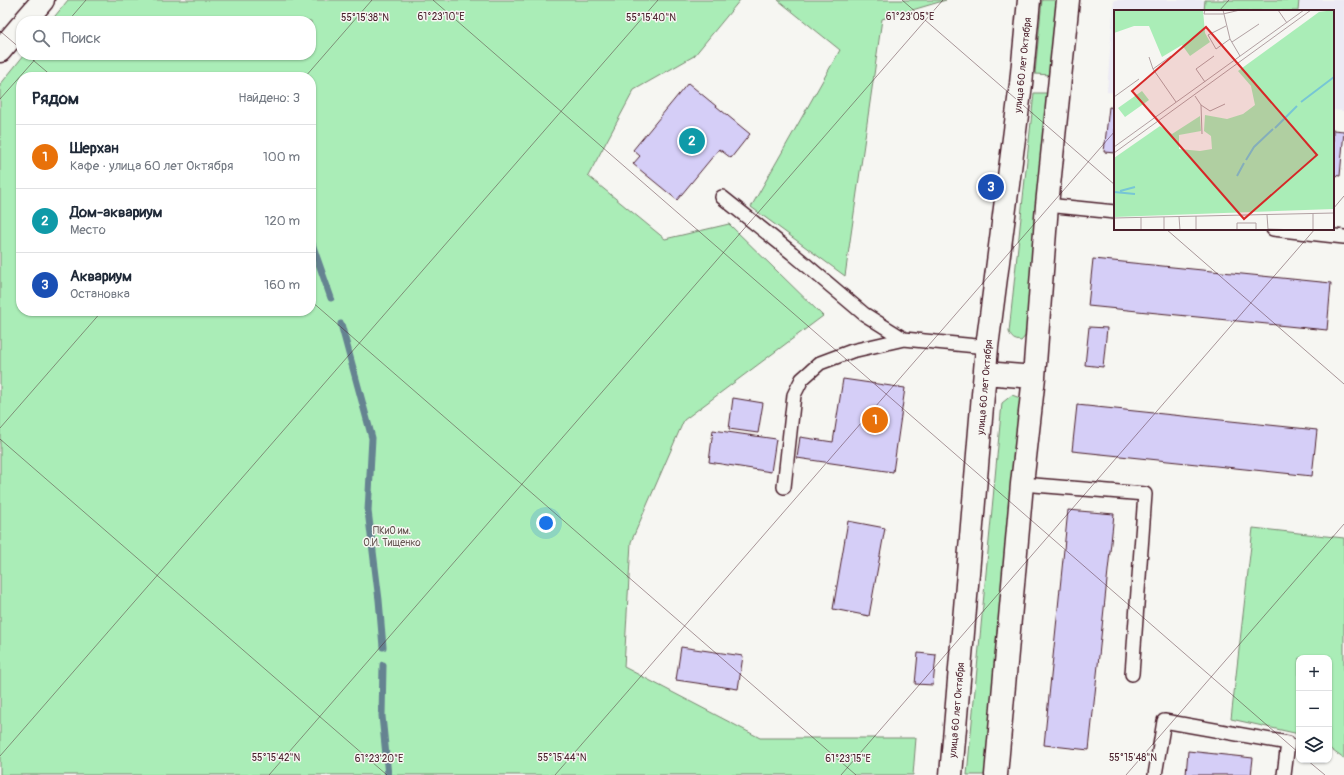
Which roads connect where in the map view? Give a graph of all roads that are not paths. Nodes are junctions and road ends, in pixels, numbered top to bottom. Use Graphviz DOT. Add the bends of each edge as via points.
graph roads {
  1 [pos="43,0"];
  2 [pos="1029,0"];
  3 [pos="1068,0"];
  4 [pos="29,16"];
  5 [pos="722,197"];
  6 [pos="1047,205"];
  7 [pos="1114,212"];
  8 [pos="1282,230"];
  9 [pos="1344,237"];
  10 [pos="904,339"];
  11 [pos="987,347"];
  12 [pos="985,373"];
  13 [pos="1034,377"];
  14 [pos="1022,484"];
  15 [pos="784,487"];
  16 [pos="1132,674"];
  17 [pos="951,775"];
  18 [pos="996,775"];
  19 [pos="1156,775"];
  20 [pos="1284,775"];
  1 -- 4 [label="main road"];
  2 -- 11 [label="main road, улица 60 лет Октября" via="1021,84"];
  3 -- 6 [label="main road"];
  5 -- 10 [label="lane" via="792,252 864,314"];
  6 -- 7 [label="lane"];
  6 -- 13 [label="main road"];
  8 -- 9 [label="lane"];
  10 -- 11 [label="lane"];
  10 -- 15 [label="lane" via="852,351 820,363 802,379 794,395"];
  11 -- 12 [label="main road, улица 60 лет Октября"];
  12 -- 13 [label="main road"];
  12 -- 17 [label="main road, улица 60 лет Октября"];
  13 -- 14 [label="main road"];
  14 -- 16 [label="lane" via="1145,494"];
  14 -- 18 [label="main road"];
  19 -- 20 [label="lane" via="1164,720 1288,744"];
}
